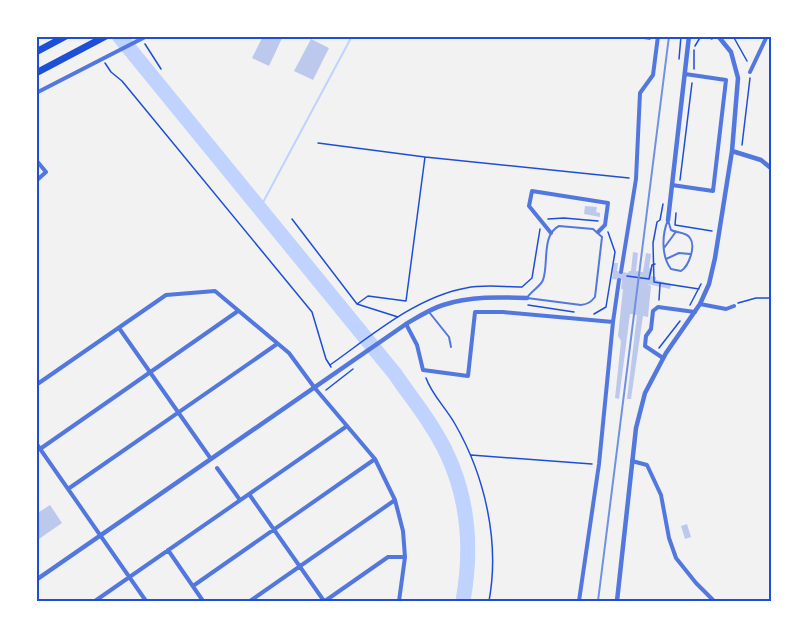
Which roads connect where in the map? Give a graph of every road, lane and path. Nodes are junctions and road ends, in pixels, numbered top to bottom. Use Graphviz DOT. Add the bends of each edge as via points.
graph roads {
  1 [pos="66,36"];
  2 [pos="106,36"];
  3 [pos="147,36"];
  4 [pos="625,36"];
  5 [pos="689,36"];
  6 [pos="701,36"];
  7 [pos="718,36"];
  8 [pos="733,36"];
  9 [pos="767,36"];
  10 [pos="658,38"];
  11 [pos="144,42"];
  12 [pos="36,52"];
  13 [pos="103,59"];
  14 [pos="161,69"];
  15 [pos="694,69"];
  16 [pos="750,72"];
  17 [pos="36,73"];
  18 [pos="685,74"];
  19 [pos="692,82"];
  20 [pos="36,93"];
  21 [pos="318,143"];
  22 [pos="742,145"];
  23 [pos="732,151"];
  24 [pos="424,157"];
  25 [pos="36,160"];
  26 [pos="772,169"];
  27 [pos="636,179"];
  28 [pos="36,181"];
  29 [pos="679,183"];
  30 [pos="671,185"];
  31 [pos="292,219"];
  32 [pos="548,219"];
  33 [pos="668,220"];
  34 [pos="598,221"];
  35 [pos="540,227"];
  36 [pos="607,231"];
  37 [pos="598,232"];
  38 [pos="676,232"];
  39 [pos="551,233"];
  40 [pos="664,248"];
  41 [pos="690,254"];
  42 [pos="666,260"];
  43 [pos="613,261"];
  44 [pos="618,262"];
  45 [pos="655,264"];
  46 [pos="621,272"];
  47 [pos="627,276"];
  48 [pos="620,280"];
  49 [pos="660,283"];
  50 [pos="527,298"];
  51 [pos="772,298"];
  52 [pos="357,304"];
  53 [pos="525,304"];
  54 [pos="700,304"];
  55 [pos="734,306"];
  56 [pos="658,307"];
  57 [pos="238,311"];
  58 [pos="429,312"];
  59 [pos="695,312"];
  60 [pos="581,313"];
  61 [pos="592,315"];
  62 [pos="683,316"];
  63 [pos="399,317"];
  64 [pos="613,322"];
  65 [pos="406,324"];
  66 [pos="119,328"];
  67 [pos="277,344"];
  68 [pos="451,347"];
  69 [pos="658,349"];
  70 [pos="663,358"];
  71 [pos="330,365"];
  72 [pos="356,368"];
  73 [pos="423,370"];
  74 [pos="150,372"];
  75 [pos="334,372"];
  76 [pos="36,385"];
  77 [pos="314,387"];
  78 [pos="325,391"];
  79 [pos="178,412"];
  80 [pos="347,426"];
  81 [pos="36,443"];
  82 [pos="40,449"];
  83 [pos="471,455"];
  84 [pos="210,459"];
  85 [pos="375,459"];
  86 [pos="632,461"];
  87 [pos="599,464"];
  88 [pos="217,468"];
  89 [pos="68,489"];
  90 [pos="249,494"];
  91 [pos="240,500"];
  92 [pos="395,500"];
  93 [pos="274,530"];
  94 [pos="100,535"];
  95 [pos="168,550"];
  96 [pos="405,557"];
  97 [pos="300,566"];
  98 [pos="129,577"];
  99 [pos="36,580"];
  100 [pos="193,586"];
  101 [pos="95,601"];
  102 [pos="146,601"];
  103 [pos="203,601"];
  104 [pos="250,601"];
  105 [pos="324,601"];
  106 [pos="399,601"];
  107 [pos="490,601"];
  108 [pos="579,601"];
  109 [pos="617,601"];
  110 [pos="714,601"];
  1 -- 12 [label="highway"];
  2 -- 17 [label="highway"];
  3 -- 13 [label="street"];
  4 -- 10 [label="path"];
  5 -- 18 [label="street"];
  6 -- 15 [label="path" via="695,46"];
  7 -- 23 [label="street" via="731,52 738,78"];
  8 -- 16 [label="path" via="746,55"];
  9 -- 16 [label="street"];
  10 -- 27 [label="street" via="653,75 640,93"];
  11 -- 14 [label="path"];
  13 -- 20 [label="street"];
  13 -- 71 [label="path" via="312,312"];
  16 -- 22 [label="path"];
  18 -- 30 [label="street"];
  18 -- 30 [label="street" via="726,80 713,191"];
  19 -- 29 [label="path"];
  21 -- 24 [label="path"];
  23 -- 26 [label="street" via="761,160"];
  23 -- 54 [label="street" via="715,258"];
  24 -- 27 [label="path"];
  24 -- 52 [label="path" via="406,301 368,296"];
  25 -- 28 [label="street" via="46,172"];
  27 -- 46 [label="street"];
  30 -- 33 [label="street"];
  31 -- 52 [label="path"];
  32 -- 34 [label="path"];
  33 -- 38 [label="lane"];
  33 -- 40 [label="lane"];
  35 -- 63 [label="path" via="532,278 522,287 489,285 438,295"];
  36 -- 43 [label="path" via="615,252"];
  37 -- 39 [label="lane" via="559,226"];
  37 -- 39 [label="street" via="605,225 608,203 532,191 529,206"];
  37 -- 50 [label="lane" via="602,244 592,301 581,305"];
  38 -- 40 [label="lane"];
  38 -- 41 [label="lane" via="690,237"];
  39 -- 50 [label="lane" via="543,279"];
  40 -- 42 [label="lane"];
  41 -- 42 [label="lane" via="679,253"];
  41 -- 42 [label="lane" via="688,265 681,271 671,269"];
  43 -- 44 [label="path"];
  43 -- 61 [label="path" via="606,307"];
  45 -- 47 [label="path" via="650,279"];
  48 -- 64 [label="street"];
  49 -- 56 [label="path"];
  50 -- 58 [label="street" via="463,300"];
  51 -- 55 [label="path" via="744,300"];
  52 -- 63 [label="path"];
  53 -- 60 [label="path"];
  54 -- 55 [label="street" via="726,309"];
  54 -- 59 [label="street"];
  56 -- 59 [label="street"];
  56 -- 70 [label="street" via="653,311 645,346"];
  57 -- 66 [label="street" via="215,291 166,295"];
  57 -- 67 [label="street"];
  57 -- 74 [label="street"];
  58 -- 65 [label="street"];
  58 -- 68 [label="lane" via="449,338"];
  59 -- 70 [label="street"];
  62 -- 69 [label="path"];
  63 -- 71 [label="path"];
  64 -- 73 [label="street" via="475,312 468,376"];
  64 -- 87 [label="street"];
  65 -- 73 [label="street" via="415,338"];
  65 -- 75 [label="street"];
  66 -- 74 [label="street"];
  66 -- 76 [label="street"];
  67 -- 77 [label="street" via="289,353"];
  67 -- 79 [label="street"];
  70 -- 86 [label="street" via="645,393"];
  71 -- 75 [label="path"];
  72 -- 78 [label="path"];
  73 -- 83 [label="path" via="429,387 455,423"];
  74 -- 79 [label="street"];
  74 -- 82 [label="street"];
  75 -- 77 [label="street"];
  77 -- 80 [label="street"];
  77 -- 84 [label="street"];
  79 -- 84 [label="street"];
  79 -- 89 [label="street"];
  80 -- 85 [label="street"];
  80 -- 90 [label="street"];
  81 -- 82 [label="street"];
  82 -- 89 [label="street"];
  83 -- 87 [label="path"];
  83 -- 107 [label="path" via="493,553"];
  84 -- 94 [label="street"];
  85 -- 92 [label="street"];
  85 -- 93 [label="street"];
  86 -- 109 [label="street"];
  86 -- 110 [label="street" via="647,465 661,495 676,558"];
  87 -- 108 [label="street"];
  88 -- 91 [label="street"];
  89 -- 94 [label="street"];
  90 -- 91 [label="street"];
  90 -- 93 [label="street"];
  91 -- 95 [label="street"];
  92 -- 96 [label="street"];
  92 -- 97 [label="street"];
  93 -- 97 [label="street"];
  93 -- 100 [label="street"];
  94 -- 98 [label="street"];
  94 -- 99 [label="street"];
  95 -- 98 [label="street"];
  95 -- 100 [label="street"];
  96 -- 105 [label="street" via="388,557"];
  96 -- 106 [label="street"];
  97 -- 104 [label="street"];
  97 -- 105 [label="street"];
  98 -- 101 [label="street"];
  98 -- 102 [label="street"];
  100 -- 103 [label="street"];
}
